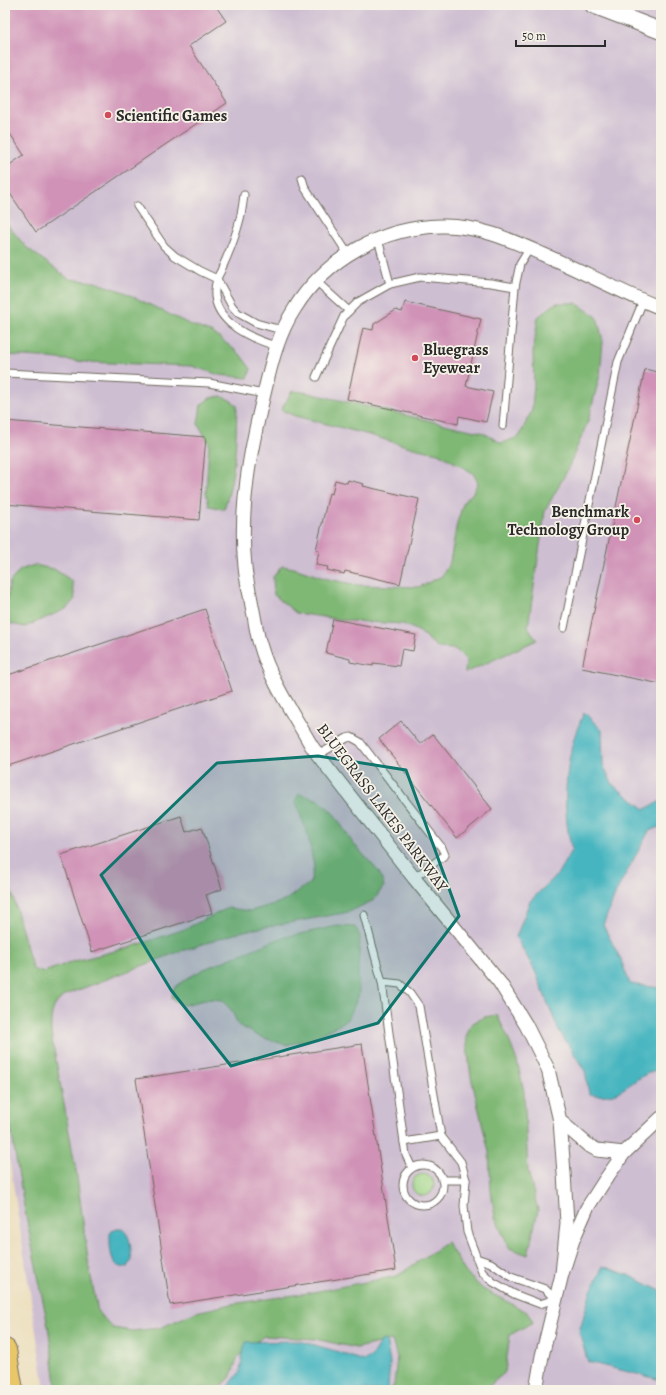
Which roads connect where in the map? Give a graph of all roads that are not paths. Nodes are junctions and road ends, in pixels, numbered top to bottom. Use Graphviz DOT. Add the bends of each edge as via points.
graph roads {
  1 [pos="593,5"];
  2 [pos="661,31"];
  3 [pos="302,178"];
  4 [pos="244,195"];
  5 [pos="137,206"];
  6 [pos="378,238"];
  7 [pos="530,248"];
  8 [pos="348,254"];
  9 [pos="217,279"];
  10 [pos="316,281"];
  11 [pos="390,284"];
  12 [pos="515,287"];
  13 [pos="643,301"];
  14 [pos="661,308"];
  15 [pos="349,311"];
  16 [pos="283,329"];
  17 [pos="276,346"];
  18 [pos="5,373"];
  19 [pos="316,377"];
  20 [pos="264,394"];
  21 [pos="503,426"];
  22 [pos="564,628"];
  23 [pos="318,755"];
  24 [pos="414,878"];
  25 [pos="364,915"];
  26 [pos="382,982"];
  27 [pos="661,1118"];
  28 [pos="560,1121"];
  29 [pos="656,1130"];
  30 [pos="441,1136"];
  31 [pos="404,1142"];
  32 [pos="624,1153"];
  33 [pos="412,1168"];
  34 [pos="442,1180"];
  35 [pos="466,1180"];
  36 [pos="476,1258"];
  37 [pos="562,1274"];
  38 [pos="555,1300"];
  39 [pos="5,1350"];
  40 [pos="12,1390"];
  41 [pos="536,1390"];
  1 -- 2 [label="street"];
  3 -- 8 [label="lane" via="305,188"];
  4 -- 9 [label="lane" via="240,219"];
  5 -- 9 [label="lane" via="164,246 175,256"];
  6 -- 7 [label="street, BLUEGRASS LAKES PARKWAY" via="404,230 454,226 492,233"];
  6 -- 8 [label="street, BLUEGRASS LAKES PARKWAY"];
  6 -- 11 [label="lane"];
  7 -- 12 [label="lane" via="520,264"];
  7 -- 13 [label="street, BLUEGRASS LAKES PARKWAY"];
  8 -- 10 [label="street, BLUEGRASS LAKES PARKWAY"];
  9 -- 16 [label="lane" via="238,313 256,322"];
  9 -- 17 [label="lane" via="216,302 227,322 258,341"];
  10 -- 15 [label="lane"];
  10 -- 16 [label="street, BLUEGRASS LAKES PARKWAY" via="295,307"];
  11 -- 12 [label="lane" via="420,277"];
  11 -- 15 [label="lane" via="358,302"];
  12 -- 21 [label="lane"];
  13 -- 14 [label="street, BLUEGRASS LAKES PARKWAY"];
  13 -- 22 [label="lane" via="618,362"];
  15 -- 19 [label="lane" via="344,316"];
  16 -- 17 [label="street, BLUEGRASS LAKES PARKWAY"];
  17 -- 20 [label="street, BLUEGRASS LAKES PARKWAY"];
  18 -- 20 [label="lane" via="209,383"];
  20 -- 23 [label="street, BLUEGRASS LAKES PARKWAY" via="244,500 245,569 260,644 275,681"];
  23 -- 24 [label="street, BLUEGRASS LAKES PARKWAY"];
  23 -- 24 [label="lane" via="347,738 351,737 360,742 445,855"];
  24 -- 28 [label="street, BLUEGRASS LAKES PARKWAY" via="500,983 526,1025 548,1069"];
  25 -- 26 [label="lane"];
  26 -- 30 [label="lane" via="400,984 419,1006"];
  26 -- 31 [label="lane"];
  27 -- 29 [label="street, BLUEGRASS LAKES PARKWAY"];
  28 -- 32 [label="street" via="579,1139 597,1150"];
  28 -- 37 [label="street, BLUEGRASS LAKES PARKWAY" via="566,1214"];
  29 -- 32 [label="street, BLUEGRASS LAKES PARKWAY"];
  30 -- 31 [label="lane"];
  30 -- 35 [label="lane" via="461,1162"];
  31 -- 33 [label="lane"];
  32 -- 37 [label="street, BLUEGRASS LAKES PARKWAY" via="587,1208"];
  33 -- 34 [label="lane" via="430,1166"];
  33 -- 34 [label="lane" via="407,1172 403,1185 407,1197 412,1202 425,1204 437,1198"];
  34 -- 35 [label="lane"];
  35 -- 36 [label="lane" via="464,1206 467,1232"];
  36 -- 38 [label="lane" via="491,1263 511,1277 545,1290"];
  36 -- 38 [label="lane" via="487,1277 514,1294 540,1304"];
  37 -- 38 [label="street, BLUEGRASS LAKES PARKWAY"];
  38 -- 41 [label="street, BLUEGRASS LAKES PARKWAY"];
  39 -- 40 [label="highway"];
}
